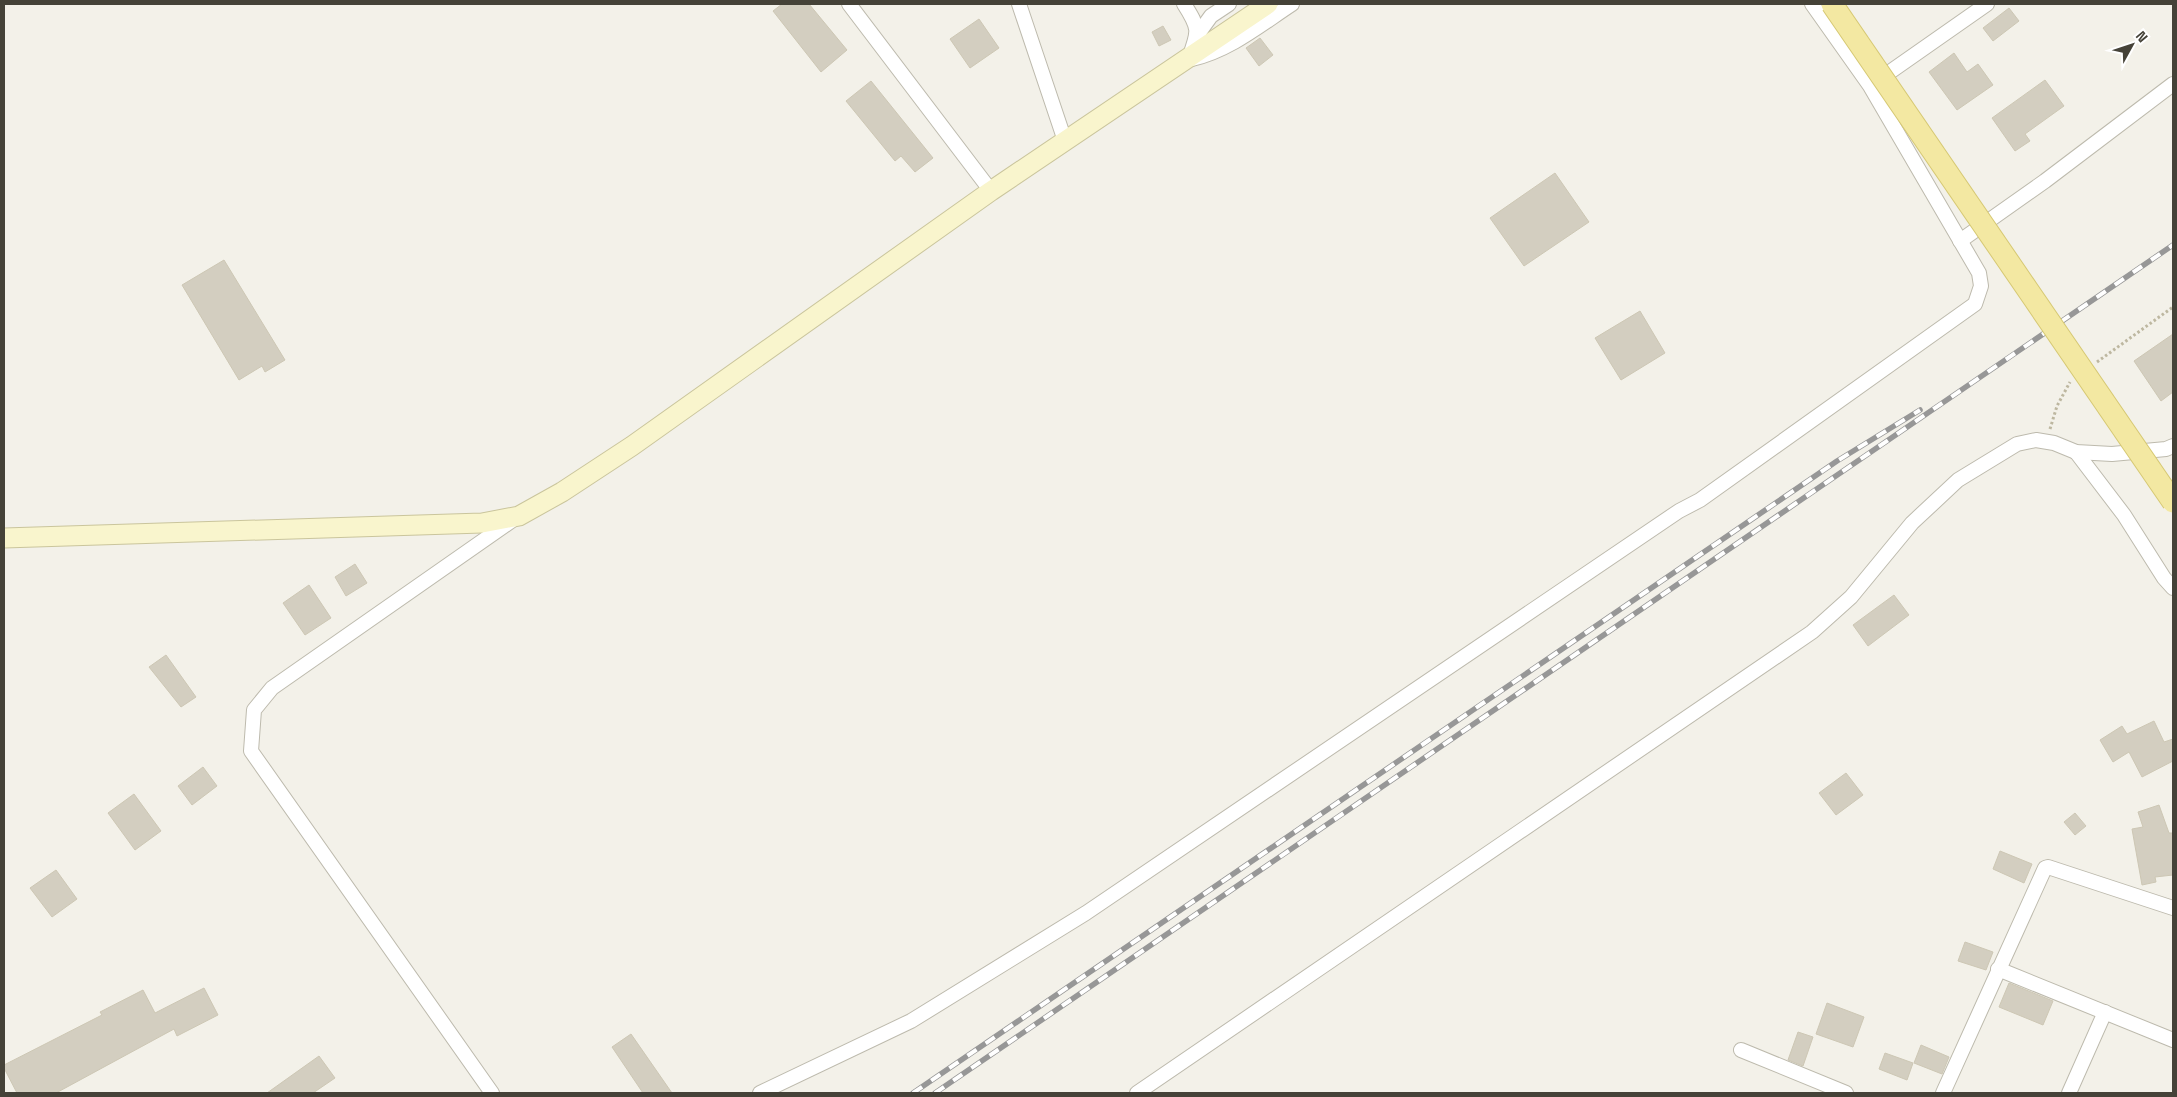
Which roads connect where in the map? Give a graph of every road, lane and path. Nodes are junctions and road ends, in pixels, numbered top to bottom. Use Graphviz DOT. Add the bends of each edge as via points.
graph roads {
  1 [pos="849,4"];
  2 [pos="1019,4"];
  3 [pos="1184,4"];
  4 [pos="1229,4"];
  5 [pos="1268,4"];
  6 [pos="1292,4"];
  7 [pos="1812,4"];
  8 [pos="1832,4"];
  9 [pos="1987,4"];
  10 [pos="1198,34"];
  11 [pos="1189,60"];
  12 [pos="2173,84"];
  13 [pos="1870,86"];
  14 [pos="1064,141"];
  15 [pos="991,191"];
  16 [pos="1960,240"];
  17 [pos="2076,452"];
  18 [pos="2171,452"];
  19 [pos="2173,502"];
  20 [pos="519,516"];
  21 [pos="4,538"];
  22 [pos="2173,588"];
  23 [pos="2173,908"];
  24 [pos="1998,969"];
  25 [pos="2105,1012"];
  26 [pos="2173,1040"];
  27 [pos="1741,1050"];
  28 [pos="492,1093"];
  29 [pos="760,1093"];
  30 [pos="1137,1093"];
  31 [pos="1846,1093"];
  32 [pos="1944,1093"];
  33 [pos="2069,1093"];
  1 -- 15 [label="street"];
  2 -- 14 [label="street"];
  3 -- 10 [label="street"];
  4 -- 10 [label="street" via="1212,16"];
  5 -- 11 [label="main road"];
  6 -- 11 [label="street" via="1234,43 1212,54"];
  7 -- 13 [label="street"];
  8 -- 19 [label="main road, bridge"];
  9 -- 13 [label="street"];
  10 -- 11 [label="street"];
  11 -- 14 [label="main road"];
  12 -- 16 [label="street" via="2045,181"];
  13 -- 16 [label="street"];
  14 -- 15 [label="main road"];
  15 -- 20 [label="main road" via="632,446"];
  16 -- 29 [label="street" via="1979,272 1982,286 1975,304 1961,315 1700,500 1679,511 1086,913 911,1021"];
  17 -- 18 [label="street"];
  17 -- 22 [label="street"];
  17 -- 30 [label="street" via="2036,440 2017,444 1965,475 1912,523 1851,597 1812,632"];
  20 -- 21 [label="main road" via="482,523"];
  20 -- 28 [label="street" via="272,688 254,710 251,751"];
  23 -- 24 [label="street" via="2045,868"];
  24 -- 25 [label="street"];
  24 -- 32 [label="street"];
  25 -- 26 [label="street"];
  25 -- 33 [label="street"];
  27 -- 31 [label="street"];
}
